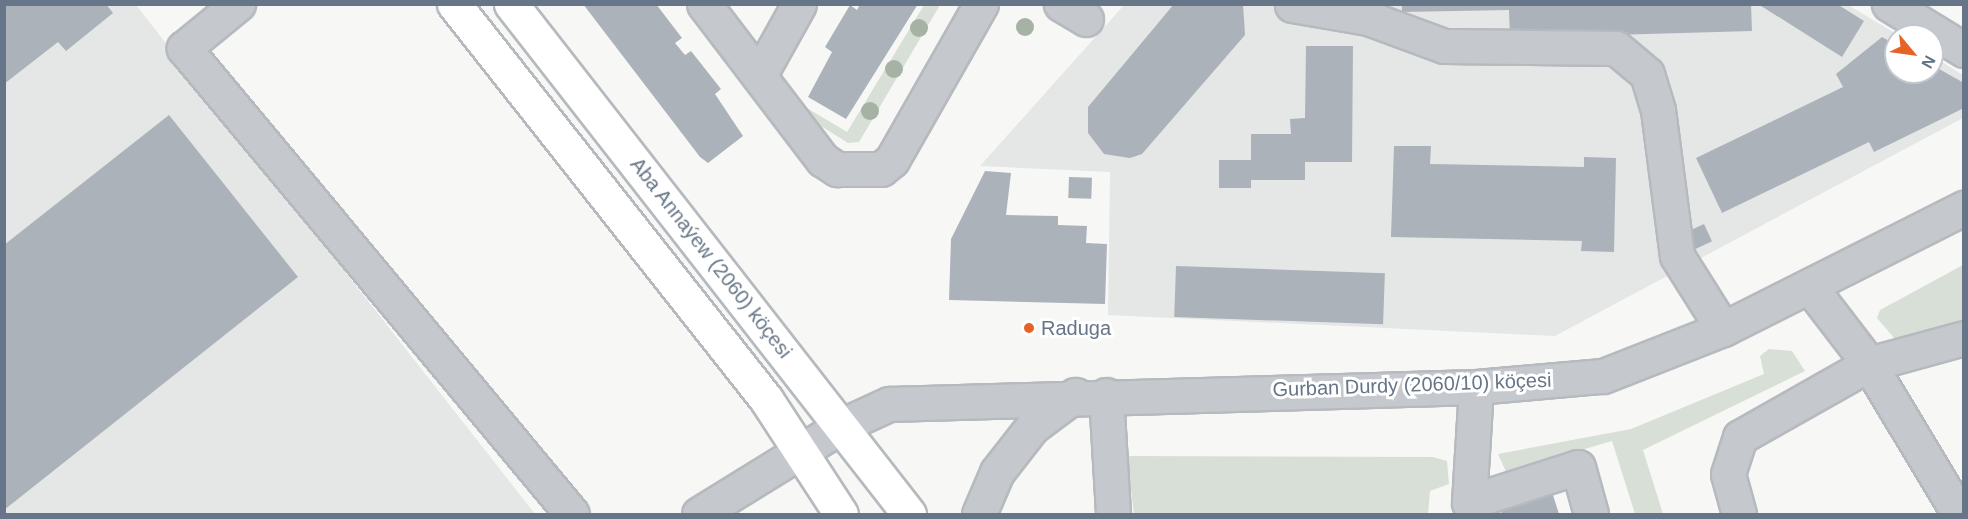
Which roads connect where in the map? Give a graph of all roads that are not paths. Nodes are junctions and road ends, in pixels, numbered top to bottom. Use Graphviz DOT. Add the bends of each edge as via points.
graph roads {
  1 [pos="238,4"];
  2 [pos="454,4"];
  3 [pos="511,4"];
  4 [pos="704,4"];
  5 [pos="799,4"];
  6 [pos="981,4"];
  7 [pos="1292,5"];
  8 [pos="1909,10"];
  9 [pos="1964,50"];
  10 [pos="759,76"];
  11 [pos="1964,208"];
  12 [pos="1810,287"];
  13 [pos="1723,329"];
  14 [pos="1964,338"];
  15 [pos="1869,364"];
  16 [pos="1476,387"];
  17 [pos="1091,395"];
  18 [pos="843,425"];
  19 [pos="801,453"];
  20 [pos="1472,508"];
  21 [pos="573,514"];
  22 [pos="699,514"];
  23 [pos="841,514"];
  24 [pos="909,514"];
  25 [pos="979,514"];
  26 [pos="1113,514"];
  27 [pos="1591,514"];
  28 [pos="1739,514"];
  29 [pos="1959,514"];
  1 -- 21 [label="street" via="184,48"];
  2 -- 19 [label="main road" via="766,399"];
  3 -- 18 [label="main road, Aba Annaýew (2060) köçesi"];
  4 -- 10 [label="street"];
  5 -- 10 [label="street"];
  6 -- 10 [label="street" via="892,160 880,169 837,168 823,160"];
  7 -- 13 [label="street" via="1368,18 1444,46 1616,48 1647,74 1658,110 1677,256"];
  8 -- 9 [label="street"];
  11 -- 12 [label="street, Gurban Durdy (2060/10) köçesi"];
  12 -- 13 [label="street, Gurban Durdy (2060/10) köçesi"];
  12 -- 15 [label="street"];
  13 -- 16 [label="street, Gurban Durdy (2060/10) köçesi" via="1603,376"];
  14 -- 15 [label="street"];
  15 -- 28 [label="street" via="1740,437 1728,474"];
  15 -- 29 [label="street"];
  16 -- 17 [label="street, Gurban Durdy (2060/10) köçesi"];
  16 -- 20 [label="street"];
  17 -- 18 [label="street, Gurban Durdy (2060/10) köçesi" via="889,404"];
  17 -- 25 [label="street" via="1032,427 997,472"];
  17 -- 26 [label="street"];
  18 -- 19 [label="street, Gurban Durdy (2060/10) köçesi"];
  18 -- 24 [label="main road, Aba Annaýew (2060) köçesi"];
  19 -- 22 [label="street, Gurban Durdy (2060/10) köçesi"];
  19 -- 23 [label="main road"];
  20 -- 27 [label="street" via="1578,467"];
}
